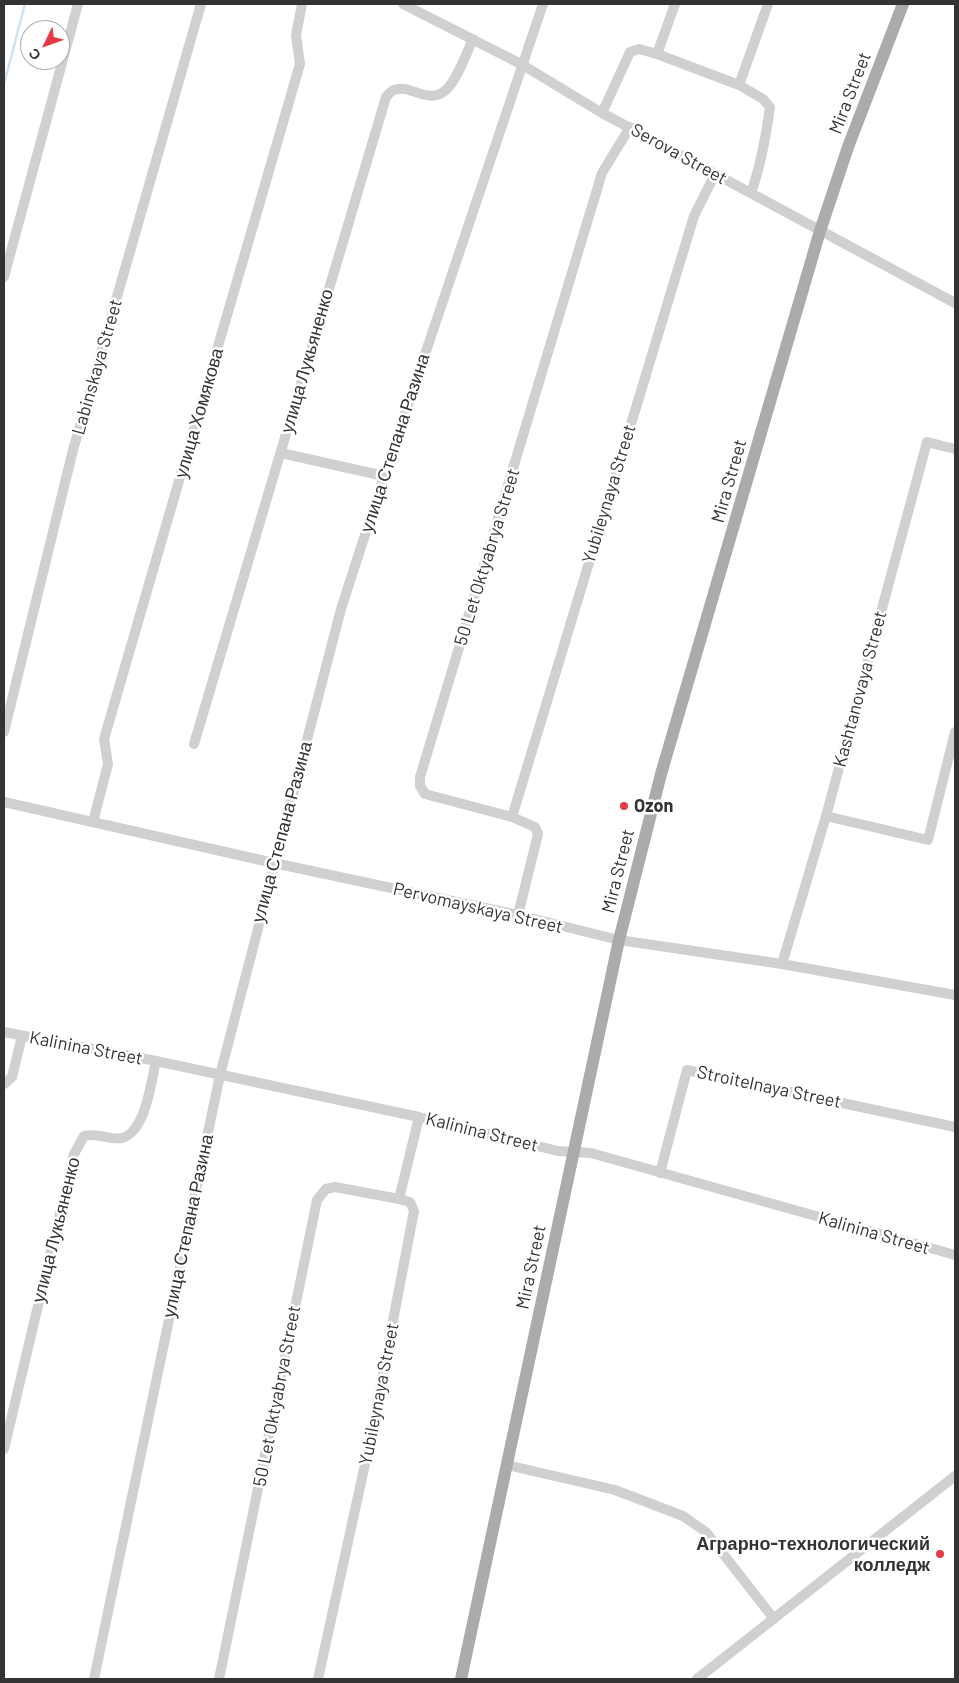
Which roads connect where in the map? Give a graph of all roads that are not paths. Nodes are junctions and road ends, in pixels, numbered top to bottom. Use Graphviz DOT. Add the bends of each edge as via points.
graph roads {
  1 [pos="78,4"];
  2 [pos="200,4"];
  3 [pos="302,4"];
  4 [pos="403,4"];
  5 [pos="543,4"];
  6 [pos="675,4"];
  7 [pos="768,4"];
  8 [pos="903,4"];
  9 [pos="419,7"];
  10 [pos="473,39"];
  11 [pos="657,54"];
  12 [pos="521,64"];
  13 [pos="739,85"];
  14 [pos="602,113"];
  15 [pos="630,127"];
  16 [pos="715,174"];
  17 [pos="751,193"];
  18 [pos="820,231"];
  19 [pos="4,277"];
  20 [pos="955,302"];
  21 [pos="955,449"];
  22 [pos="280,453"];
  23 [pos="384,476"];
  24 [pos="4,732"];
  25 [pos="955,732"];
  26 [pos="194,744"];
  27 [pos="4,802"];
  28 [pos="826,816"];
  29 [pos="512,817"];
  30 [pos="93,822"];
  31 [pos="274,863"];
  32 [pos="518,916"];
  33 [pos="619,940"];
  34 [pos="782,964"];
  35 [pos="955,994"];
  36 [pos="4,1032"];
  37 [pos="22,1036"];
  38 [pos="156,1061"];
  39 [pos="220,1075"];
  40 [pos="4,1084"];
  41 [pos="419,1117"];
  42 [pos="955,1127"];
  43 [pos="573,1152"];
  44 [pos="660,1173"];
  45 [pos="399,1199"];
  46 [pos="955,1255"];
  47 [pos="4,1449"];
  48 [pos="507,1465"];
  49 [pos="955,1476"];
  50 [pos="774,1619"];
  51 [pos="94,1679"];
  52 [pos="219,1679"];
  53 [pos="318,1679"];
  54 [pos="461,1679"];
  55 [pos="697,1679"];
  1 -- 19 [label="street"];
  2 -- 24 [label="street, Labinskaya Street" via="73,450"];
  3 -- 30 [label="street, улица Хомякова" via="296,35 300,64 104,739 108,764"];
  4 -- 9 [label="street, Serova Street"];
  5 -- 12 [label="street, улица Степана Разина"];
  6 -- 11 [label="street"];
  7 -- 13 [label="street"];
  8 -- 18 [label="main road, Mira Street" via="848,147"];
  9 -- 10 [label="street, Serova Street"];
  10 -- 12 [label="street, Serova Street"];
  10 -- 22 [label="street, улица Лукьяненко" via="451,85 444,92 434,97 401,88 386,97"];
  11 -- 13 [label="street"];
  11 -- 14 [label="street" via="639,48 630,52"];
  12 -- 14 [label="street, Serova Street"];
  12 -- 23 [label="street, улица Степана Разина"];
  13 -- 17 [label="street" via="764,99 770,107 759,171"];
  14 -- 15 [label="street, Serova Street"];
  15 -- 16 [label="street, Serova Street"];
  15 -- 29 [label="street, 50 Let Oktyabrya Street" via="602,173 420,776 420,786 425,794"];
  16 -- 17 [label="street, Serova Street"];
  16 -- 29 [label="street, Yubileynaya Street" via="694,216"];
  17 -- 18 [label="street, Serova Street"];
  18 -- 20 [label="street, Serova Street"];
  18 -- 33 [label="main road, Mira Street" via="661,774"];
  21 -- 28 [label="street, Kashtanovaya Street" via="927,442"];
  22 -- 23 [label="street"];
  22 -- 26 [label="street, улица Лукьяненко"];
  23 -- 31 [label="street, улица Степана Разина" via="341,608"];
  25 -- 28 [label="street" via="928,840"];
  27 -- 30 [label="street, Pervomayskaya Street"];
  28 -- 34 [label="street, Kashtanovaya Street"];
  29 -- 32 [label="street, 50 Let Oktyabrya Street" via="535,827 538,834"];
  30 -- 31 [label="street, Pervomayskaya Street"];
  31 -- 32 [label="street, Pervomayskaya Street"];
  31 -- 39 [label="street, улица Степана Разина"];
  32 -- 33 [label="street, Pervomayskaya Street"];
  33 -- 34 [label="street, Pervomayskaya Street"];
  33 -- 43 [label="main road, Mira Street"];
  34 -- 35 [label="street, Pervomayskaya Street"];
  36 -- 37 [label="street, Kalinina Street"];
  37 -- 38 [label="street, Kalinina Street"];
  37 -- 40 [label="street" via="12,1077"];
  38 -- 39 [label="street, Kalinina Street"];
  38 -- 47 [label="street, улица Лукьяненко" via="141,1120 133,1132 121,1138 84,1136 74,1154"];
  39 -- 41 [label="street, Kalinina Street"];
  39 -- 51 [label="street, улица Степана Разина"];
  41 -- 43 [label="street, Kalinina Street"];
  41 -- 45 [label="street"];
  42 -- 44 [label="street, Stroitelnaya Street" via="687,1070"];
  43 -- 44 [label="street, Kalinina Street" via="591,1153"];
  43 -- 48 [label="main road, Mira Street"];
  44 -- 46 [label="street, Kalinina Street"];
  45 -- 52 [label="street, 50 Let Oktyabrya Street" via="335,1187 326,1189 317,1200"];
  45 -- 53 [label="street, Yubileynaya Street" via="410,1202 414,1211 369,1446"];
  48 -- 50 [label="street" via="615,1490 683,1516 706,1532"];
  48 -- 54 [label="main road, Mira Street"];
  49 -- 50 [label="street"];
  50 -- 55 [label="street"];
}
